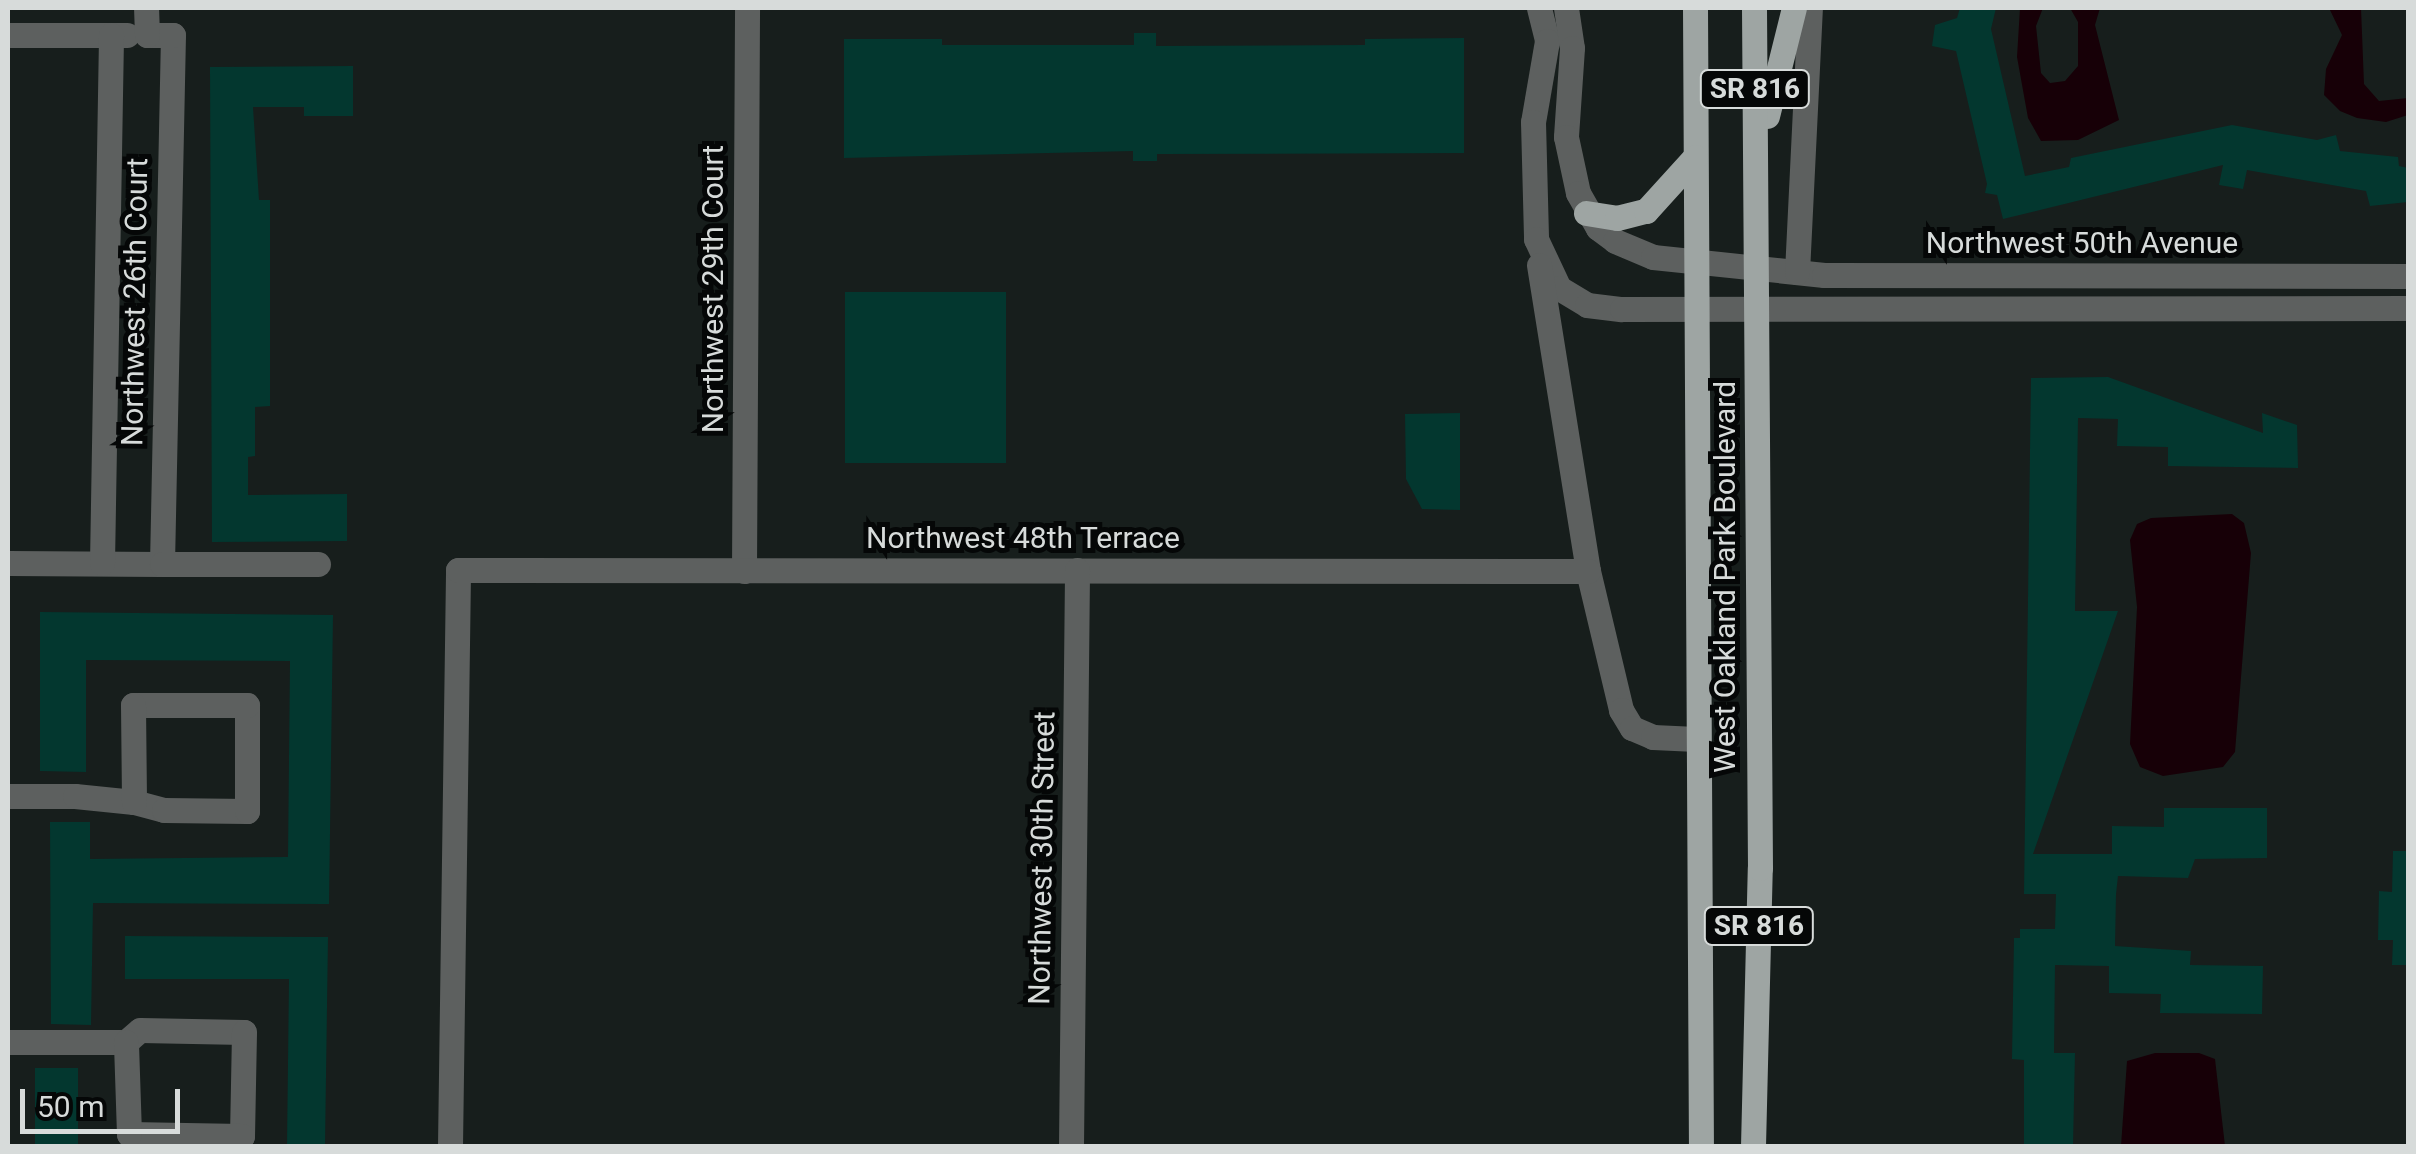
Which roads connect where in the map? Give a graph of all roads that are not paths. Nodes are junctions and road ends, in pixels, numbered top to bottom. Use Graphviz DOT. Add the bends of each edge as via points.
graph roads {
  1 [pos="146,8"];
  2 [pos="746,8"];
  3 [pos="1539,8"];
  4 [pos="1566,8"];
  5 [pos="1695,8"];
  6 [pos="1754,8"];
  7 [pos="1794,8"];
  8 [pos="1810,8"];
  9 [pos="110,35"];
  10 [pos="146,35"];
  11 [pos="8,36"];
  12 [pos="1695,157"];
  13 [pos="1756,170"];
  14 [pos="1586,213"];
  15 [pos="1536,239"];
  16 [pos="1695,262"];
  17 [pos="1756,268"];
  18 [pos="1797,272"];
  19 [pos="2233,276"];
  20 [pos="2408,276"];
  21 [pos="1696,308"];
  22 [pos="1756,308"];
  23 [pos="2233,308"];
  24 [pos="2408,308"];
  25 [pos="8,563"];
  26 [pos="102,563"];
  27 [pos="162,564"];
  28 [pos="318,564"];
  29 [pos="1077,570"];
  30 [pos="744,571"];
  31 [pos="1588,571"];
  32 [pos="1696,739"];
  33 [pos="8,796"];
  34 [pos="134,802"];
  35 [pos="8,1042"];
  36 [pos="126,1042"];
  37 [pos="450,1146"];
  38 [pos="1071,1146"];
  39 [pos="1701,1146"];
  40 [pos="1753,1146"];
  1 -- 10 [label="street"];
  2 -- 30 [label="street, Northwest 29th Court"];
  3 -- 15 [label="street" via="1547,40 1534,122"];
  4 -- 14 [label="street" via="1572,48 1566,137"];
  5 -- 12 [label="main road, West Oakland Park Boulevard / SR 816"];
  6 -- 13 [label="main road, West Oakland Park Boulevard / SR 816"];
  7 -- 13 [label="main road"];
  8 -- 18 [label="street"];
  9 -- 10 [label="street"];
  9 -- 11 [label="street"];
  9 -- 26 [label="street"];
  10 -- 27 [label="street, Northwest 26th Court" via="173,36"];
  12 -- 14 [label="main road" via="1646,210 1617,218"];
  12 -- 16 [label="main road, West Oakland Park Boulevard / SR 816"];
  13 -- 17 [label="main road, West Oakland Park Boulevard / SR 816"];
  14 -- 16 [label="street, Northwest 50th Avenue" via="1614,242 1653,257"];
  15 -- 21 [label="street" via="1558,288 1587,305"];
  15 -- 31 [label="street"];
  16 -- 17 [label="street, Northwest 50th Avenue"];
  16 -- 21 [label="main road, West Oakland Park Boulevard / SR 816"];
  17 -- 18 [label="street, Northwest 50th Avenue"];
  17 -- 22 [label="main road, West Oakland Park Boulevard / SR 816"];
  18 -- 19 [label="street, Northwest 50th Avenue"];
  19 -- 20 [label="street, Northwest 50th Avenue"];
  19 -- 23 [label="street"];
  21 -- 22 [label="street"];
  21 -- 32 [label="main road, West Oakland Park Boulevard / SR 816"];
  22 -- 23 [label="street"];
  22 -- 40 [label="main road, West Oakland Park Boulevard / SR 816" via="1760,868"];
  23 -- 24 [label="street"];
  25 -- 26 [label="street"];
  26 -- 27 [label="street"];
  27 -- 28 [label="street"];
  29 -- 30 [label="street, Northwest 48th Terrace"];
  29 -- 31 [label="street, Northwest 48th Terrace"];
  29 -- 38 [label="street, Northwest 30th Street"];
  30 -- 37 [label="street, Northwest 48th Terrace" via="458,570"];
  31 -- 32 [label="street" via="1621,710 1632,728 1659,739"];
  32 -- 39 [label="main road, West Oakland Park Boulevard / SR 816"];
  33 -- 34 [label="street"];
  34 -- 34 [label="street" via="164,810 247,811 247,705 134,705"];
  35 -- 36 [label="street"];
  36 -- 36 [label="street" via="129,1134 242,1136 244,1032 140,1030"];
}
